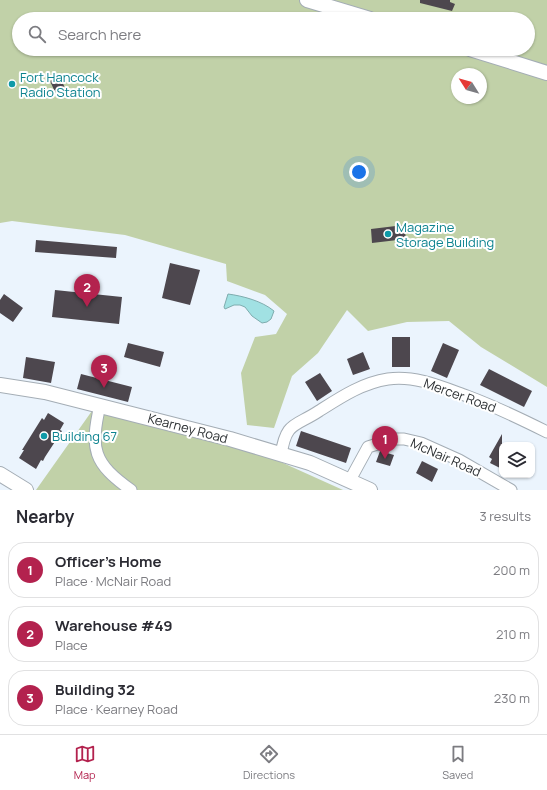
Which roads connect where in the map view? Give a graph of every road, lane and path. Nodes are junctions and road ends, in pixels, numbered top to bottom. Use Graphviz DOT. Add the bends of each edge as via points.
graph roads {
  1 [pos="307,0"];
  2 [pos="347,12"];
  3 [pos="492,56"];
  4 [pos="547,73"];
  5 [pos="0,385"];
  6 [pos="100,405"];
  7 [pos="547,432"];
  8 [pos="281,455"];
  9 [pos="0,474"];
  10 [pos="350,480"];
  11 [pos="26,490"];
  12 [pos="131,490"];
  13 [pos="370,490"];
  14 [pos="511,490"];
  1 -- 2 [label="street"];
  3 -- 4 [label="street"];
  5 -- 6 [label="street, Kearney Road"];
  6 -- 8 [label="street, Kearney Road"];
  6 -- 12 [label="street" via="94,445 96,453 110,473"];
  7 -- 8 [label="street, Mercer Road" via="481,401 438,385 410,379 389,379 346,393 293,424 283,439"];
  8 -- 10 [label="street, Kearney Road" via="310,463"];
  9 -- 11 [label="street"];
  10 -- 13 [label="street, Kearney Road"];
  10 -- 14 [label="street, McNair Road" via="368,447 404,439 421,443 459,460"];
}
